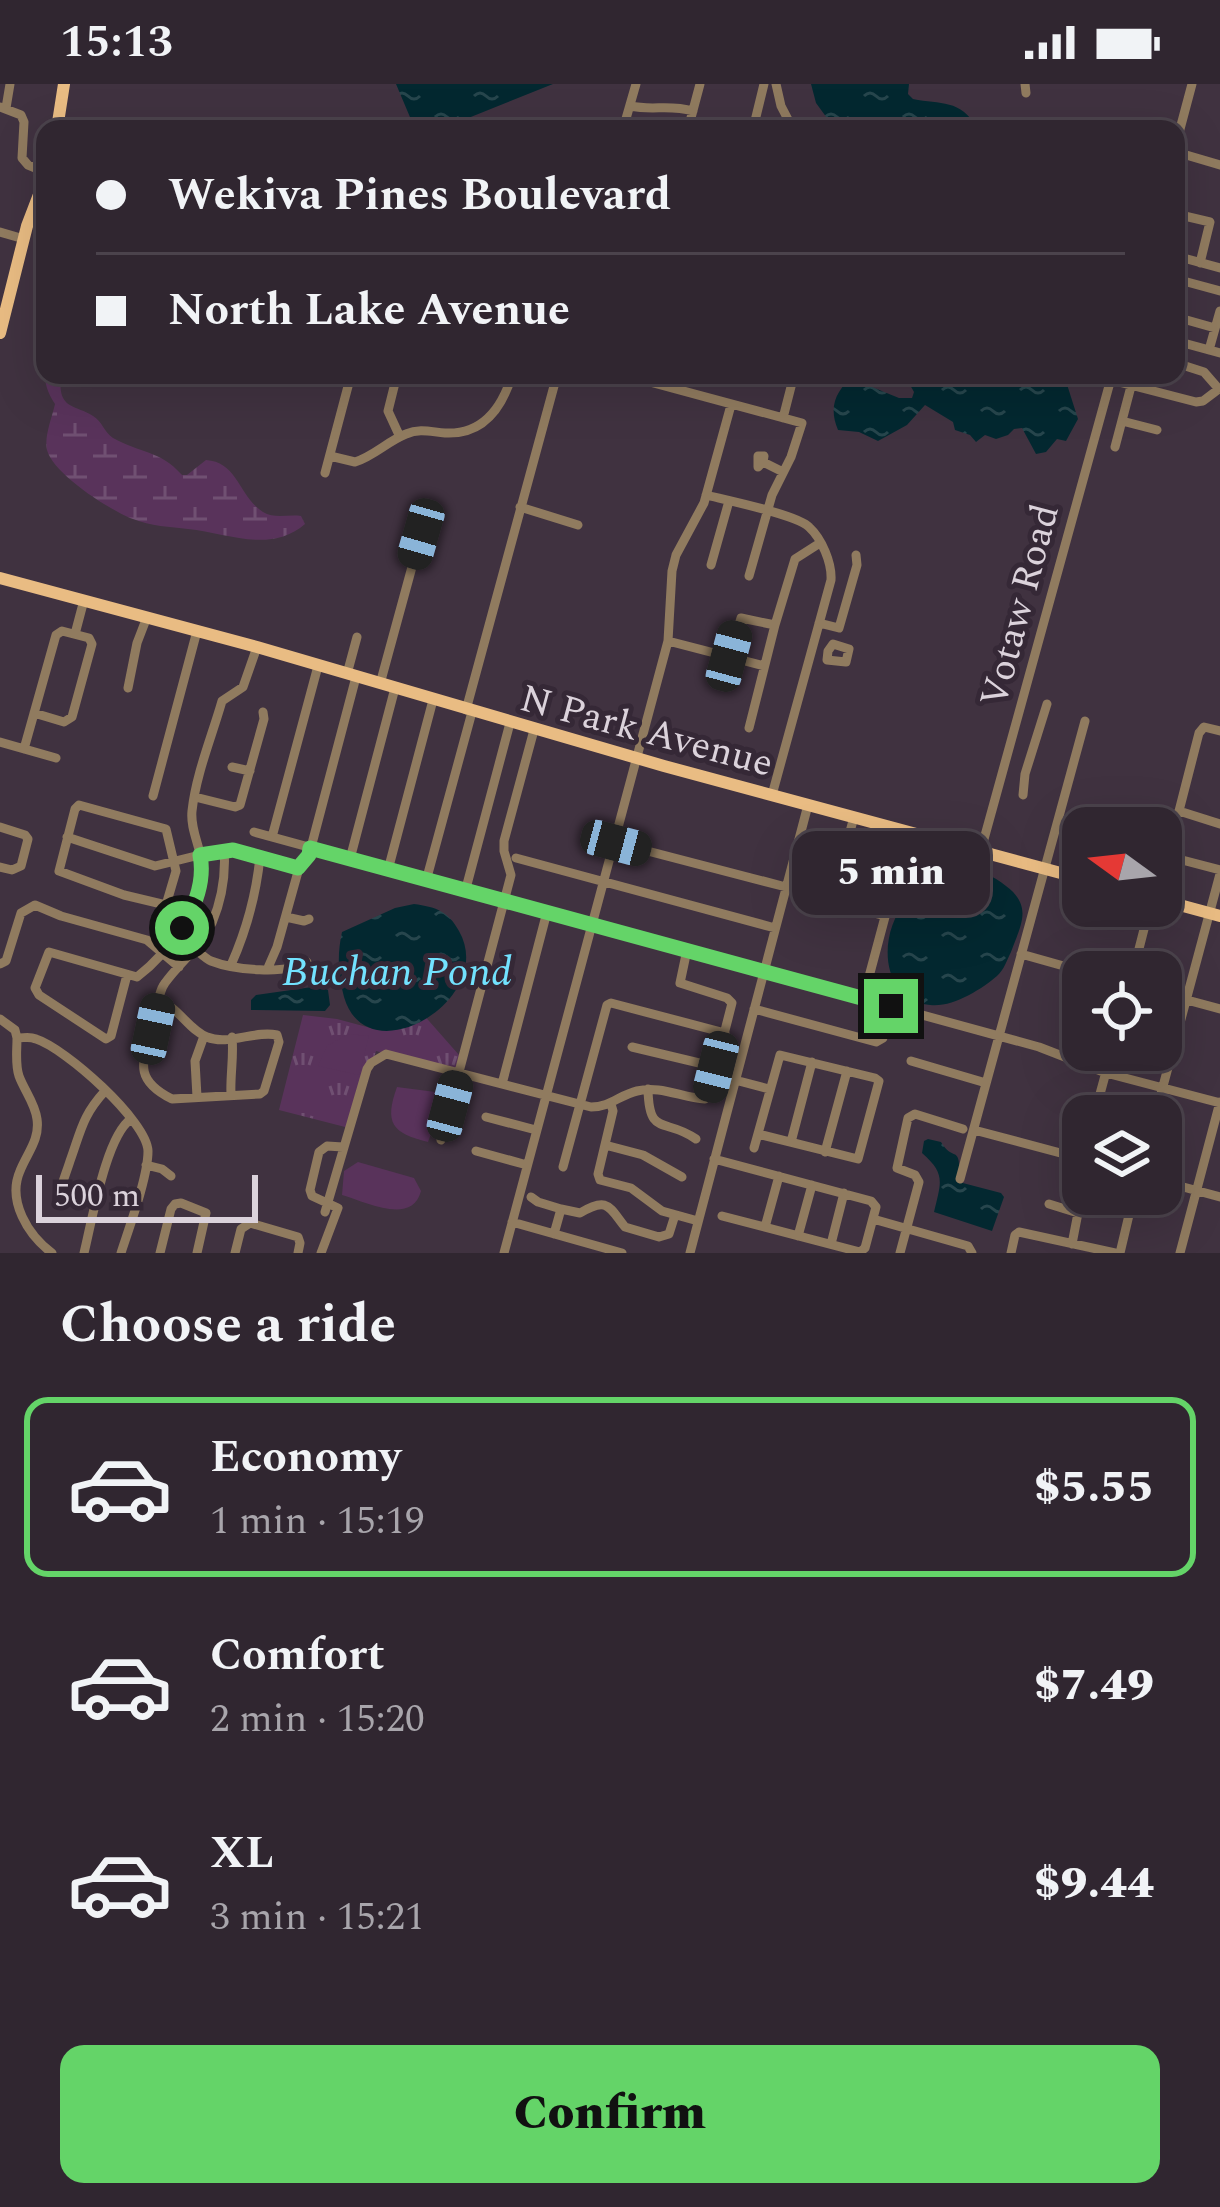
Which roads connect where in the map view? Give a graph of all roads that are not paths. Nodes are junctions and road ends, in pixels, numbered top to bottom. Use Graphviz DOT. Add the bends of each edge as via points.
graph roads {
  1 [pos="10,84"];
  2 [pos="64,84"];
  3 [pos="636,84"];
  4 [pos="700,84"];
  5 [pos="764,84"];
  6 [pos="776,84"];
  7 [pos="1192,84"];
  8 [pos="630,104"];
  9 [pos="3,107"];
  10 [pos="693,111"];
  11 [pos="58,120"];
  12 [pos="626,120"];
  13 [pos="690,120"];
  14 [pos="755,120"];
  15 [pos="788,120"];
  16 [pos="1183,120"];
  17 [pos="1185,151"];
  18 [pos="1220,165"];
  19 [pos="36,170"];
  20 [pos="1185,216"];
  21 [pos="36,218"];
  22 [pos="0,232"];
  23 [pos="24,239"];
  24 [pos="1185,258"];
  25 [pos="1200,262"];
  26 [pos="1220,268"];
  27 [pos="1185,281"];
  28 [pos="1220,291"];
  29 [pos="1220,311"];
  30 [pos="1185,320"];
  31 [pos="1215,328"];
  32 [pos="0,333"];
  33 [pos="1185,344"];
  34 [pos="1215,352"];
  35 [pos="1185,366"];
  36 [pos="349,384"];
  37 [pos="395,384"];
  38 [pos="509,384"];
  39 [pos="554,384"];
  40 [pos="656,384"];
  41 [pos="792,384"];
  42 [pos="1110,384"];
  43 [pos="1132,384"];
  44 [pos="1142,384"];
  45 [pos="1219,388"];
  46 [pos="731,405"];
  47 [pos="783,418"];
  48 [pos="1122,421"];
  49 [pos="1157,430"];
  50 [pos="400,437"];
  51 [pos="1115,447"];
  52 [pos="329,456"];
  53 [pos="763,462"];
  54 [pos="783,472"];
  55 [pos="325,473"];
  56 [pos="706,495"];
  57 [pos="729,501"];
  58 [pos="520,507"];
  59 [pos="766,512"];
  60 [pos="578,524"];
  61 [pos="421,534"];
  62 [pos="820,543"];
  63 [pos="856,555"];
  64 [pos="711,565"];
  65 [pos="749,576"];
  66 [pos="0,578"];
  67 [pos="84,600"];
  68 [pos="147,617"];
  69 [pos="819,623"];
  70 [pos="775,626"];
  71 [pos="197,631"];
  72 [pos="75,634"];
  73 [pos="357,637"];
  74 [pos="668,641"];
  75 [pos="257,647"];
  76 [pos="813,647"];
  77 [pos="828,651"];
  78 [pos="729,656"];
  79 [pos="318,665"];
  80 [pos="764,665"];
  81 [pos="352,675"];
  82 [pos="380,684"];
  83 [pos="128,688"];
  84 [pos="395,688"];
  85 [pos="433,700"];
  86 [pos="1047,704"];
  87 [pos="469,711"];
  88 [pos="262,712"];
  89 [pos="34,713"];
  90 [pos="1085,721"];
  91 [pos="510,723"];
  92 [pos="749,728"];
  93 [pos="534,730"];
  94 [pos="1220,731"];
  95 [pos="0,742"];
  96 [pos="1010,748"];
  97 [pos="24,749"];
  98 [pos="1034,754"];
  99 [pos="56,758"];
  100 [pos="635,758"];
  101 [pos="232,766"];
  102 [pos="250,771"];
  103 [pos="772,795"];
  104 [pos="1023,795"];
  105 [pos="153,796"];
  106 [pos="195,797"];
  107 [pos="808,805"];
  108 [pos="1180,807"];
  109 [pos="1182,813"];
  110 [pos="854,817"];
  111 [pos="1220,824"];
  112 [pos="0,827"];
  113 [pos="908,831"];
  114 [pos="254,832"];
  115 [pos="67,837"];
  116 [pos="272,837"];
  117 [pos="613,842"];
  118 [pos="310,848"];
  119 [pos="224,849"];
  120 [pos="981,850"];
  121 [pos="200,855"];
  122 [pos="260,857"];
  123 [pos="516,858"];
  124 [pos="350,860"];
  125 [pos="176,861"];
  126 [pos="1182,864"];
  127 [pos="0,867"];
  128 [pos="298,868"];
  129 [pos="1045,868"];
  130 [pos="388,870"];
  131 [pos="1220,872"];
  132 [pos="1062,873"];
  133 [pos="426,881"];
  134 [pos="602,883"];
  135 [pos="786,887"];
  136 [pos="465,892"];
  137 [pos="505,901"];
  138 [pos="1182,906"];
  139 [pos="548,912"];
  140 [pos="1215,915"];
  141 [pos="884,916"];
  142 [pos="286,917"];
  143 [pos="309,919"];
  144 [pos="591,925"];
  145 [pos="776,928"];
  146 [pos="195,949"];
  147 [pos="688,950"];
  148 [pos="163,951"];
  149 [pos="1021,954"];
  150 [pos="307,962"];
  151 [pos="0,964"];
  152 [pos="230,965"];
  153 [pos="1062,966"];
  154 [pos="179,967"];
  155 [pos="267,970"];
  156 [pos="764,970"];
  157 [pos="128,975"];
  158 [pos="863,999"];
  159 [pos="1182,999"];
  160 [pos="159,1000"];
  161 [pos="1186,1000"];
  162 [pos="891,1006"];
  163 [pos="1220,1009"];
  164 [pos="754,1010"];
  165 [pos="0,1018"];
  166 [pos="725,1033"];
  167 [pos="204,1036"];
  168 [pos="999,1036"];
  169 [pos="232,1037"];
  170 [pos="17,1038"];
  171 [pos="632,1047"];
  172 [pos="911,1061"];
  173 [pos="812,1062"];
  174 [pos="716,1067"];
  175 [pos="847,1071"];
  176 [pos="459,1072"];
  177 [pos="1106,1072"];
  178 [pos="735,1080"];
  179 [pos="986,1083"];
  180 [pos="502,1084"];
  181 [pos="1163,1088"];
  182 [pos="648,1089"];
  183 [pos="770,1089"];
  184 [pos="105,1091"];
  185 [pos="231,1095"];
  186 [pos="1100,1095"];
  187 [pos="1161,1095"];
  188 [pos="545,1096"];
  189 [pos="197,1097"];
  190 [pos="1220,1103"];
  191 [pos="611,1104"];
  192 [pos="580,1105"];
  193 [pos="486,1117"];
  194 [pos="131,1119"];
  195 [pos="969,1129"];
  196 [pos="536,1130"];
  197 [pos="758,1134"];
  198 [pos="696,1138"];
  199 [pos="442,1140"];
  200 [pos="791,1142"];
  201 [pos="605,1144"];
  202 [pos="343,1147"];
  203 [pos="754,1148"];
  204 [pos="476,1151"];
  205 [pos="825,1152"];
  206 [pos="1062,1153"];
  207 [pos="714,1159"];
  208 [pos="146,1165"];
  209 [pos="527,1165"];
  210 [pos="741,1166"];
  211 [pos="563,1167"];
  212 [pos="171,1175"];
  213 [pos="778,1176"];
  214 [pos="682,1177"];
  215 [pos="960,1179"];
  216 [pos="736,1182"];
  217 [pos="812,1185"];
  218 [pos="1182,1187"];
  219 [pos="1196,1191"];
  220 [pos="844,1193"];
  221 [pos="531,1197"];
  222 [pos="1220,1197"];
  223 [pos="16,1198"];
  224 [pos="59,1198"];
  225 [pos="2,1200"];
  226 [pos="1048,1204"];
  227 [pos="327,1207"];
  228 [pos="561,1209"];
  229 [pos="675,1215"];
  230 [pos="1128,1215"];
  231 [pos="722,1216"];
  232 [pos="873,1219"];
  233 [pos="698,1221"];
  234 [pos="512,1222"];
  235 [pos="765,1227"];
  236 [pos="906,1228"];
  237 [pos="554,1234"];
  238 [pos="798,1236"];
  239 [pos="830,1244"];
  240 [pos="1072,1244"];
  241 [pos="606,1251"];
  242 [pos="1091,1251"];
  243 [pos="52,1253"];
  244 [pos="84,1253"];
  245 [pos="121,1253"];
  246 [pos="160,1253"];
  247 [pos="197,1253"];
  248 [pos="235,1253"];
  249 [pos="298,1253"];
  250 [pos="321,1253"];
  251 [pos="504,1253"];
  252 [pos="622,1253"];
  253 [pos="690,1253"];
  254 [pos="900,1253"];
  255 [pos="972,1253"];
  256 [pos="1010,1253"];
  257 [pos="1117,1253"];
  258 [pos="1180,1253"];
  1 -- 9 [label="street"];
  2 -- 11 [label="main road"];
  3 -- 8 [label="street"];
  4 -- 10 [label="street"];
  5 -- 14 [label="street"];
  6 -- 15 [label="street"];
  7 -- 16 [label="street"];
  8 -- 10 [label="street"];
  8 -- 12 [label="street"];
  9 -- 19 [label="street" via="23,118 22,160"];
  10 -- 13 [label="street"];
  17 -- 18 [label="street"];
  20 -- 25 [label="street" via="1210,223"];
  21 -- 23 [label="main road"];
  22 -- 23 [label="street"];
  23 -- 32 [label="main road"];
  24 -- 25 [label="street"];
  25 -- 26 [label="street"];
  27 -- 28 [label="street"];
  29 -- 31 [label="street"];
  30 -- 31 [label="street"];
  31 -- 34 [label="street"];
  33 -- 34 [label="street"];
  35 -- 45 [label="street"];
  36 -- 52 [label="street"];
  37 -- 50 [label="street" via="388,411"];
  38 -- 50 [label="street" via="502,404 478,426"];
  39 -- 58 [label="street"];
  40 -- 46 [label="street"];
  41 -- 47 [label="street"];
  42 -- 96 [label="street, Votaw Road"];
  43 -- 48 [label="street"];
  44 -- 45 [label="street" via="1196,402"];
  46 -- 47 [label="street"];
  46 -- 56 [label="street"];
  47 -- 54 [label="street" via="802,423"];
  48 -- 49 [label="street"];
  48 -- 51 [label="street"];
  50 -- 52 [label="street" via="360,461"];
  52 -- 55 [label="street"];
  53 -- 54 [label="street"];
  54 -- 59 [label="street"];
  56 -- 57 [label="street"];
  56 -- 74 [label="street" via="676,555"];
  57 -- 59 [label="street"];
  57 -- 64 [label="street"];
  58 -- 60 [label="street"];
  58 -- 87 [label="street"];
  59 -- 62 [label="street" via="803,522"];
  59 -- 65 [label="street"];
  61 -- 82 [label="street"];
  62 -- 69 [label="street" via="832,568"];
  62 -- 70 [label="street" via="795,560"];
  63 -- 69 [label="street" via="838,628"];
  66 -- 67 [label="main road, N Park Avenue"];
  67 -- 68 [label="main road, N Park Avenue"];
  67 -- 72 [label="street"];
  68 -- 71 [label="main road, N Park Avenue"];
  68 -- 83 [label="street"];
  69 -- 76 [label="street"];
  70 -- 78 [label="street" via="741,618"];
  70 -- 80 [label="street"];
  71 -- 75 [label="main road, N Park Avenue"];
  71 -- 105 [label="street"];
  72 -- 89 [label="street" via="56,635"];
  72 -- 89 [label="street" via="92,644 72,717"];
  73 -- 81 [label="street"];
  74 -- 78 [label="street"];
  74 -- 100 [label="street"];
  75 -- 79 [label="main road, N Park Avenue"];
  75 -- 106 [label="street" via="243,687 222,701"];
  76 -- 77 [label="street"];
  76 -- 103 [label="street"];
  78 -- 80 [label="street"];
  79 -- 81 [label="main road, N Park Avenue"];
  79 -- 116 [label="street"];
  80 -- 92 [label="street"];
  81 -- 82 [label="main road, N Park Avenue"];
  81 -- 118 [label="street"];
  82 -- 84 [label="main road, N Park Avenue"];
  84 -- 85 [label="main road, N Park Avenue"];
  84 -- 124 [label="street"];
  85 -- 87 [label="main road, N Park Avenue"];
  85 -- 130 [label="street"];
  86 -- 98 [label="street"];
  87 -- 91 [label="main road, N Park Avenue"];
  87 -- 133 [label="street"];
  88 -- 102 [label="street"];
  89 -- 97 [label="street"];
  90 -- 129 [label="street"];
  91 -- 93 [label="main road, N Park Avenue"];
  91 -- 136 [label="street"];
  93 -- 100 [label="main road, N Park Avenue"];
  93 -- 137 [label="street" via="505,841"];
  94 -- 108 [label="street" via="1202,728"];
  95 -- 97 [label="street"];
  96 -- 98 [label="street"];
  96 -- 120 [label="street, Votaw Road"];
  97 -- 99 [label="street"];
  98 -- 104 [label="street"];
  100 -- 103 [label="main road, N Park Avenue"];
  100 -- 117 [label="street"];
  101 -- 102 [label="street"];
  102 -- 106 [label="street" via="238,806"];
  103 -- 107 [label="main road, N Park Avenue"];
  106 -- 121 [label="street"];
  107 -- 110 [label="main road, N Park Avenue"];
  107 -- 135 [label="street"];
  109 -- 111 [label="street"];
  110 -- 113 [label="main road, N Park Avenue"];
  110 -- 141 [label="street" via="832,901"];
  112 -- 127 [label="street" via="28,838 21,866"];
  113 -- 120 [label="main road, N Park Avenue"];
  113 -- 141 [label="street"];
  114 -- 116 [label="street"];
  115 -- 125 [label="street" via="155,866"];
  115 -- 125 [label="street" via="83,805 162,826"];
  115 -- 125 [label="street" via="62,874 160,905 168,901"];
  116 -- 118 [label="street"];
  117 -- 134 [label="street"];
  117 -- 135 [label="street"];
  118 -- 124 [label="street"];
  118 -- 128 [label="street"];
  119 -- 121 [label="street"];
  119 -- 122 [label="street"];
  119 -- 146 [label="street" via="214,920"];
  120 -- 129 [label="main road, N Park Avenue"];
  121 -- 125 [label="street"];
  121 -- 148 [label="street" via="191,913"];
  122 -- 128 [label="street"];
  122 -- 152 [label="street" via="247,929"];
  123 -- 134 [label="street"];
  124 -- 130 [label="street"];
  126 -- 131 [label="street"];
  128 -- 142 [label="street"];
  129 -- 132 [label="main road, N Park Avenue"];
  129 -- 149 [label="street"];
  130 -- 133 [label="street"];
  131 -- 140 [label="street"];
  133 -- 136 [label="street"];
  134 -- 144 [label="street"];
  134 -- 145 [label="street"];
  135 -- 145 [label="street"];
  136 -- 137 [label="street"];
  137 -- 139 [label="street"];
  137 -- 176 [label="street"];
  138 -- 140 [label="main road"];
  139 -- 144 [label="street"];
  139 -- 180 [label="street"];
  140 -- 161 [label="street"];
  141 -- 158 [label="street"];
  142 -- 143 [label="street"];
  142 -- 155 [label="street"];
  144 -- 147 [label="street"];
  144 -- 188 [label="street"];
  145 -- 156 [label="street"];
  146 -- 152 [label="street"];
  146 -- 154 [label="street"];
  147 -- 156 [label="street"];
  147 -- 166 [label="street" via="680,983 731,1000"];
  148 -- 151 [label="street" via="35,905 21,913"];
  148 -- 154 [label="street"];
  148 -- 157 [label="street" via="140,976"];
  149 -- 153 [label="street"];
  149 -- 168 [label="street"];
  150 -- 155 [label="street"];
  152 -- 155 [label="street"];
  154 -- 160 [label="street"];
  156 -- 158 [label="street"];
  156 -- 164 [label="street"];
  157 -- 157 [label="street" via="49,952 35,988 106,1039"];
  158 -- 162 [label="street"];
  159 -- 161 [label="street"];
  160 -- 167 [label="street"];
  160 -- 189 [label="street" via="143,1053 145,1075 172,1099"];
  161 -- 163 [label="street"];
  161 -- 181 [label="street"];
  162 -- 164 [label="street" via="876,1042"];
  162 -- 168 [label="street"];
  164 -- 178 [label="street"];
  165 -- 170 [label="street"];
  166 -- 174 [label="street"];
  166 -- 192 [label="street" via="607,1005"];
  167 -- 169 [label="street"];
  167 -- 189 [label="street" via="190,1060"];
  168 -- 177 [label="street"];
  168 -- 179 [label="street"];
  169 -- 185 [label="street"];
  169 -- 185 [label="street" via="272,1033 279,1042 265,1091"];
  170 -- 184 [label="street" via="42,1041"];
  170 -- 223 [label="street" via="19,1075 38,1121"];
  171 -- 174 [label="street"];
  172 -- 179 [label="street"];
  173 -- 175 [label="street"];
  173 -- 183 [label="street" via="780,1055"];
  173 -- 200 [label="street"];
  174 -- 182 [label="street" via="704,1100"];
  175 -- 205 [label="street"];
  175 -- 205 [label="street" via="879,1081 858,1160"];
  176 -- 180 [label="street"];
  176 -- 199 [label="street"];
  176 -- 202 [label="street" via="378,1058"];
  177 -- 181 [label="street"];
  177 -- 186 [label="street"];
  178 -- 183 [label="street"];
  178 -- 207 [label="street"];
  179 -- 195 [label="street"];
  180 -- 188 [label="street"];
  181 -- 187 [label="street"];
  181 -- 190 [label="street"];
  182 -- 191 [label="street"];
  182 -- 198 [label="street" via="654,1120"];
  183 -- 197 [label="street"];
  184 -- 194 [label="street"];
  184 -- 224 [label="street" via="82,1120"];
  185 -- 189 [label="street"];
  188 -- 192 [label="street"];
  188 -- 196 [label="street"];
  190 -- 219 [label="street"];
  191 -- 192 [label="street"];
  191 -- 201 [label="street"];
  192 -- 211 [label="street"];
  193 -- 196 [label="street"];
  194 -- 208 [label="street" via="147,1145"];
  194 -- 244 [label="street" via="113,1142"];
  195 -- 206 [label="street"];
  195 -- 215 [label="street"];
  195 -- 236 [label="street" via="908,1118 897,1168 919,1182"];
  196 -- 209 [label="street"];
  197 -- 200 [label="street"];
  197 -- 203 [label="street"];
  200 -- 205 [label="street"];
  201 -- 214 [label="street"];
  201 -- 229 [label="street" via="600,1180 632,1188"];
  202 -- 227 [label="street"];
  202 -- 227 [label="street" via="323,1148 316,1160 310,1194"];
  204 -- 209 [label="street"];
  207 -- 210 [label="street"];
  207 -- 233 [label="street"];
  208 -- 212 [label="street"];
  208 -- 245 [label="street"];
  209 -- 234 [label="street"];
  210 -- 213 [label="street"];
  210 -- 216 [label="street"];
  213 -- 217 [label="street"];
  213 -- 235 [label="street"];
  217 -- 220 [label="street"];
  217 -- 238 [label="street"];
  218 -- 219 [label="street"];
  219 -- 222 [label="street"];
  219 -- 258 [label="street"];
  220 -- 232 [label="street" via="875,1204"];
  220 -- 239 [label="street"];
  221 -- 228 [label="street"];
  223 -- 225 [label="street"];
  223 -- 243 [label="street"];
  226 -- 240 [label="street" via="1078,1213"];
  227 -- 250 [label="street" via="338,1208"];
  228 -- 229 [label="street" via="607,1205 625,1227 659,1237 669,1234"];
  228 -- 237 [label="street"];
  229 -- 233 [label="street"];
  230 -- 257 [label="street"];
  231 -- 235 [label="street"];
  232 -- 236 [label="street"];
  232 -- 239 [label="street" via="863,1251"];
  233 -- 253 [label="street"];
  234 -- 237 [label="street"];
  234 -- 251 [label="street"];
  235 -- 238 [label="street"];
  236 -- 254 [label="street"];
  236 -- 255 [label="street"];
  237 -- 241 [label="street"];
  238 -- 239 [label="street"];
  240 -- 242 [label="street"];
  240 -- 256 [label="street" via="1019,1232"];
  241 -- 252 [label="street"];
  242 -- 257 [label="street"];
  246 -- 247 [label="street" via="171,1209 181,1203 206,1213"];
  248 -- 249 [label="street" via="250,1222 298,1237"];
}
